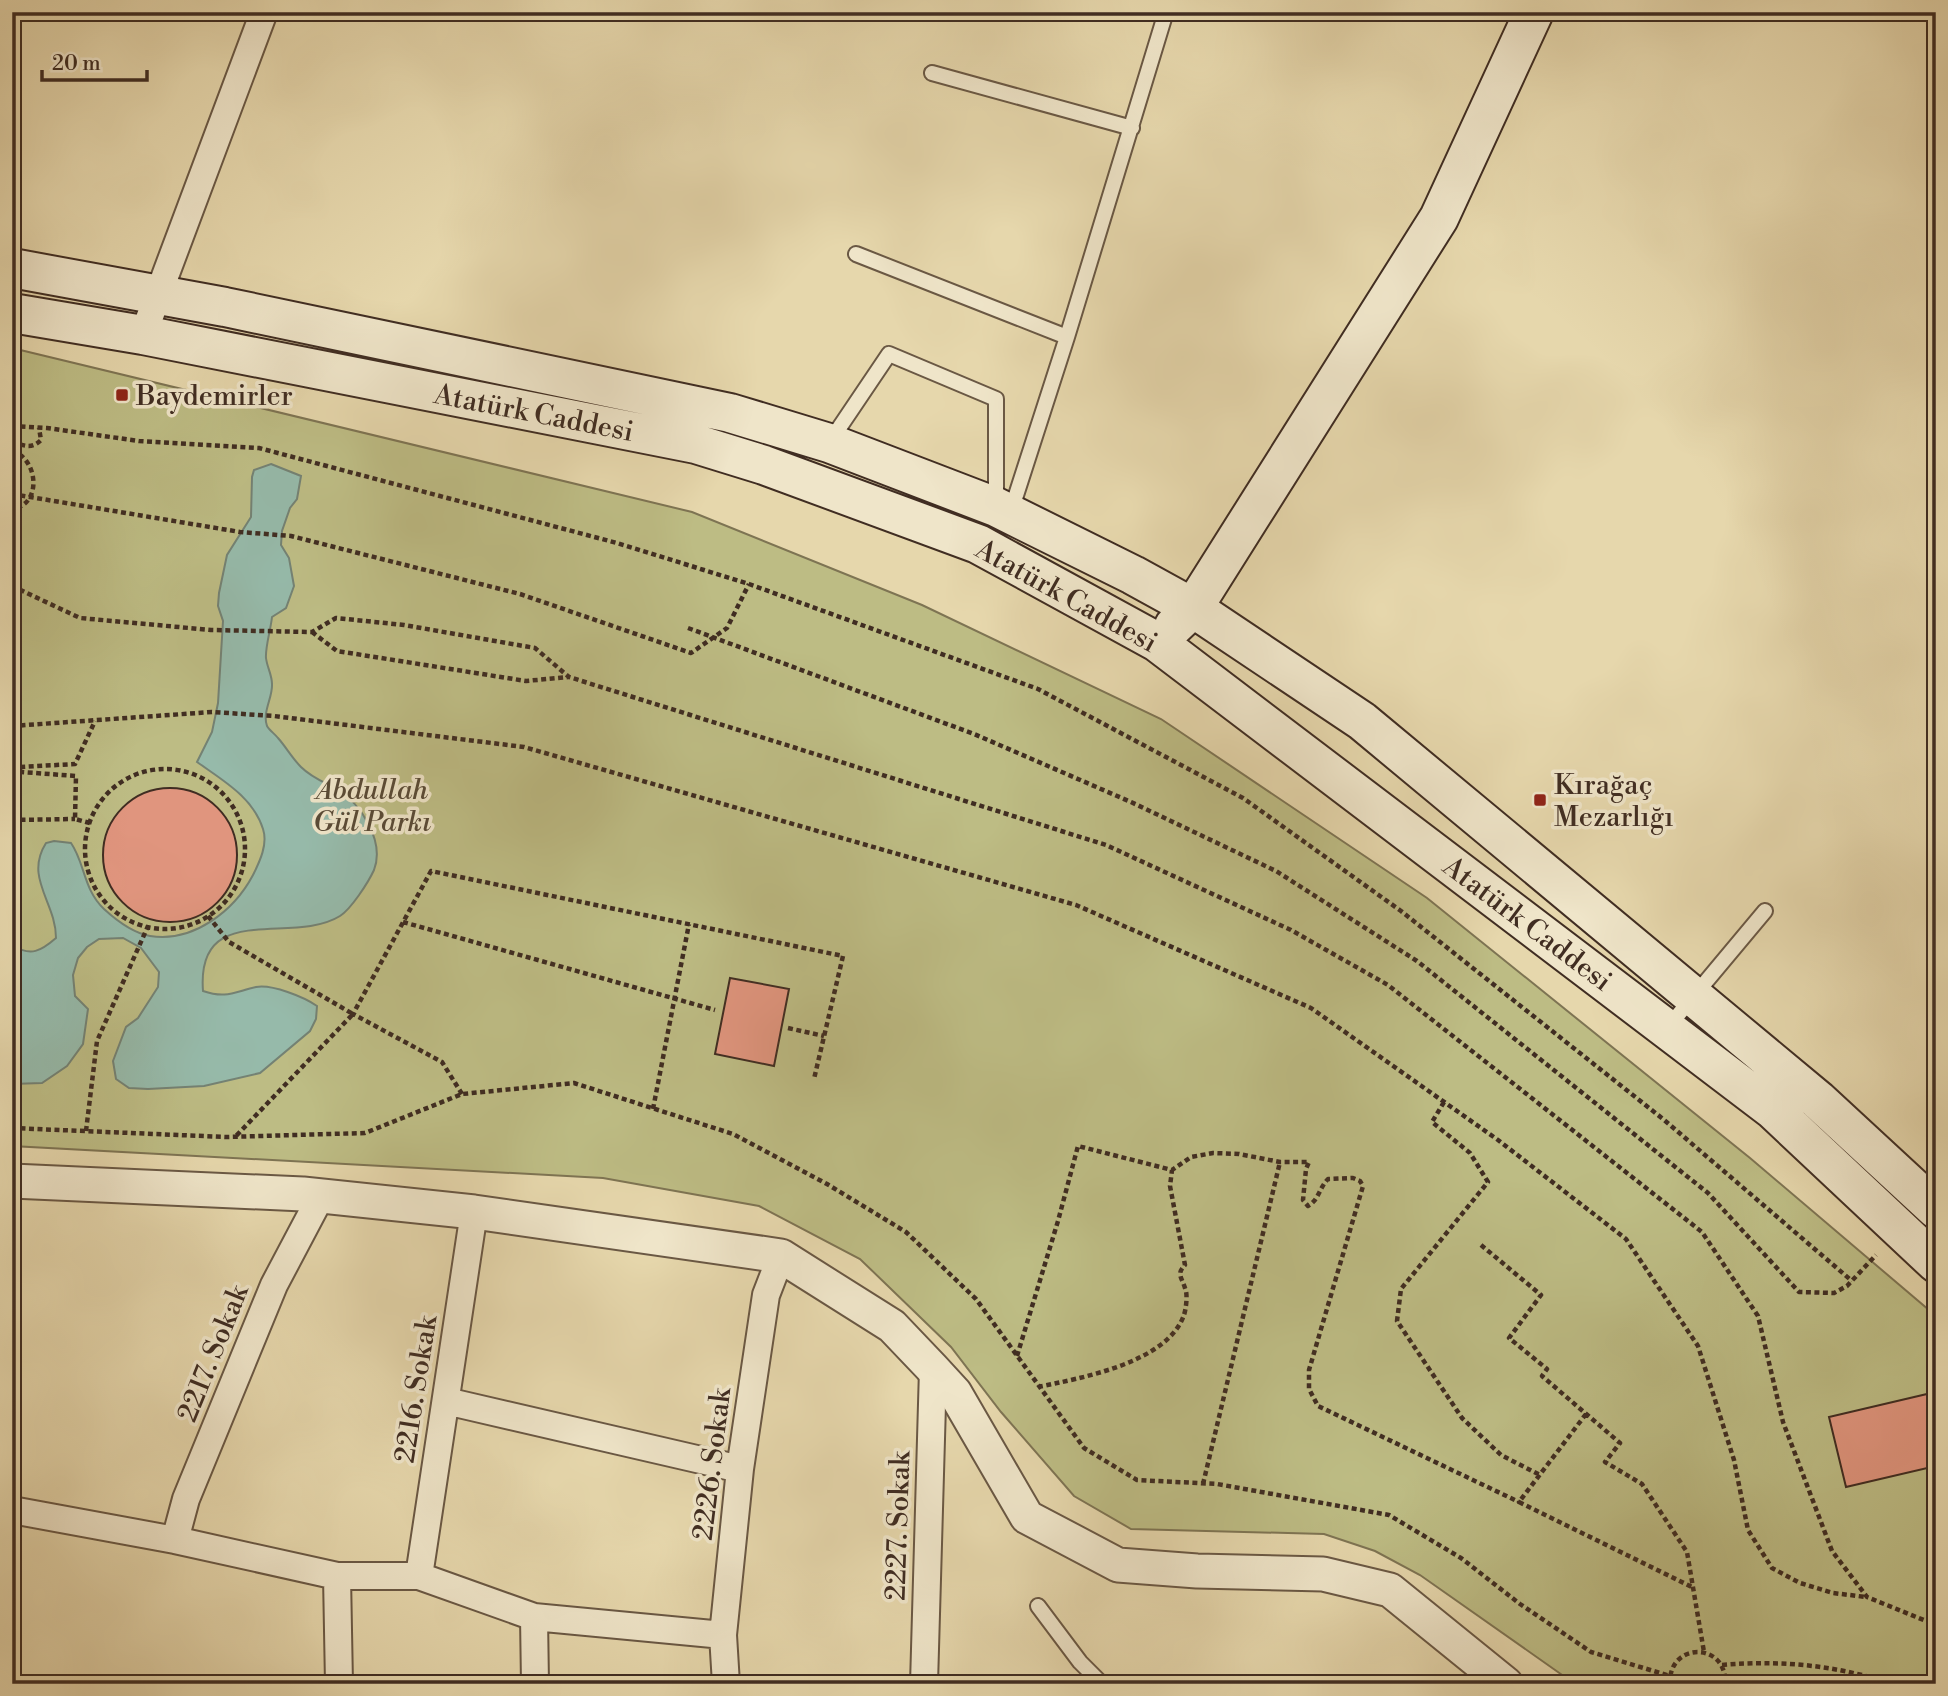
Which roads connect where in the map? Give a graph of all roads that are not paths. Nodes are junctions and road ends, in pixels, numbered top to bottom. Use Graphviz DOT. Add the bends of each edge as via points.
graph roads {
  1 [pos="264,12"];
  2 [pos="1166,12"];
  3 [pos="1534,12"];
  4 [pos="932,73"];
  5 [pos="1132,128"];
  6 [pos="856,254"];
  7 [pos="12,268"];
  8 [pos="158,295"];
  9 [pos="12,313"];
  10 [pos="143,335"];
  11 [pos="1067,337"];
  12 [pos="829,443"];
  13 [pos="1003,511"];
  14 [pos="1193,608"];
  15 [pos="1157,642"];
  16 [pos="1765,911"];
  17 [pos="1693,997"];
  18 [pos="1667,1028"];
  19 [pos="12,1181"];
  20 [pos="321,1196"];
  21 [pos="1936,1209"];
  22 [pos="474,1212"];
  23 [pos="782,1256"];
  24 [pos="1936,1263"];
  25 [pos="933,1369"];
  26 [pos="446,1401"];
  27 [pos="740,1469"];
  28 [pos="12,1510"];
  29 [pos="175,1540"];
  30 [pos="337,1576"];
  31 [pos="419,1576"];
  32 [pos="1038,1606"];
  33 [pos="534,1617"];
  34 [pos="723,1635"];
  35 [pos="339,1684"];
  36 [pos="535,1684"];
  37 [pos="726,1684"];
  38 [pos="924,1684"];
  39 [pos="1102,1684"];
  40 [pos="1506,1684"];
  1 -- 8 [label="street"];
  2 -- 5 [label="lane"];
  3 -- 14 [label="main road" via="1439,218"];
  4 -- 5 [label="lane"];
  5 -- 11 [label="lane"];
  6 -- 11 [label="lane"];
  7 -- 8 [label="main road"];
  8 -- 10 [label="street"];
  8 -- 12 [label="main road" via="730,413"];
  9 -- 10 [label="main road, Atatürk Caddesi"];
  10 -- 15 [label="main road, Atatürk Caddesi" via="696,444 753,461 978,544"];
  11 -- 13 [label="lane"];
  12 -- 13 [label="main road"];
  12 -- 13 [label="lane" via="889,354 996,399"];
  13 -- 14 [label="main road"];
  14 -- 15 [label="main road"];
  14 -- 17 [label="main road" via="1362,721"];
  15 -- 18 [label="main road, Atatürk Caddesi"];
  16 -- 17 [label="lane"];
  17 -- 18 [label="lane"];
  17 -- 21 [label="main road" via="1818,1100"];
  18 -- 24 [label="main road, Atatürk Caddesi" via="1772,1109"];
  19 -- 20 [label="street"];
  20 -- 22 [label="street"];
  20 -- 29 [label="street, 2217. Sokak" via="274,1285 186,1499"];
  22 -- 23 [label="street"];
  22 -- 26 [label="street, 2216. Sokak"];
  23 -- 25 [label="street" via="892,1326"];
  23 -- 27 [label="street, 2226. Sokak" via="766,1295"];
  25 -- 38 [label="street, 2227. Sokak"];
  25 -- 40 [label="street" via="955,1393 1027,1517 1118,1565 1323,1574 1391,1590"];
  26 -- 27 [label="street"];
  26 -- 31 [label="street, 2216. Sokak"];
  27 -- 34 [label="street, 2226. Sokak"];
  28 -- 29 [label="street"];
  29 -- 30 [label="street"];
  30 -- 31 [label="street"];
  30 -- 35 [label="street"];
  31 -- 33 [label="street"];
  32 -- 39 [label="lane"];
  33 -- 34 [label="street"];
  33 -- 36 [label="street"];
  34 -- 37 [label="street, 2226. Sokak"];
}
